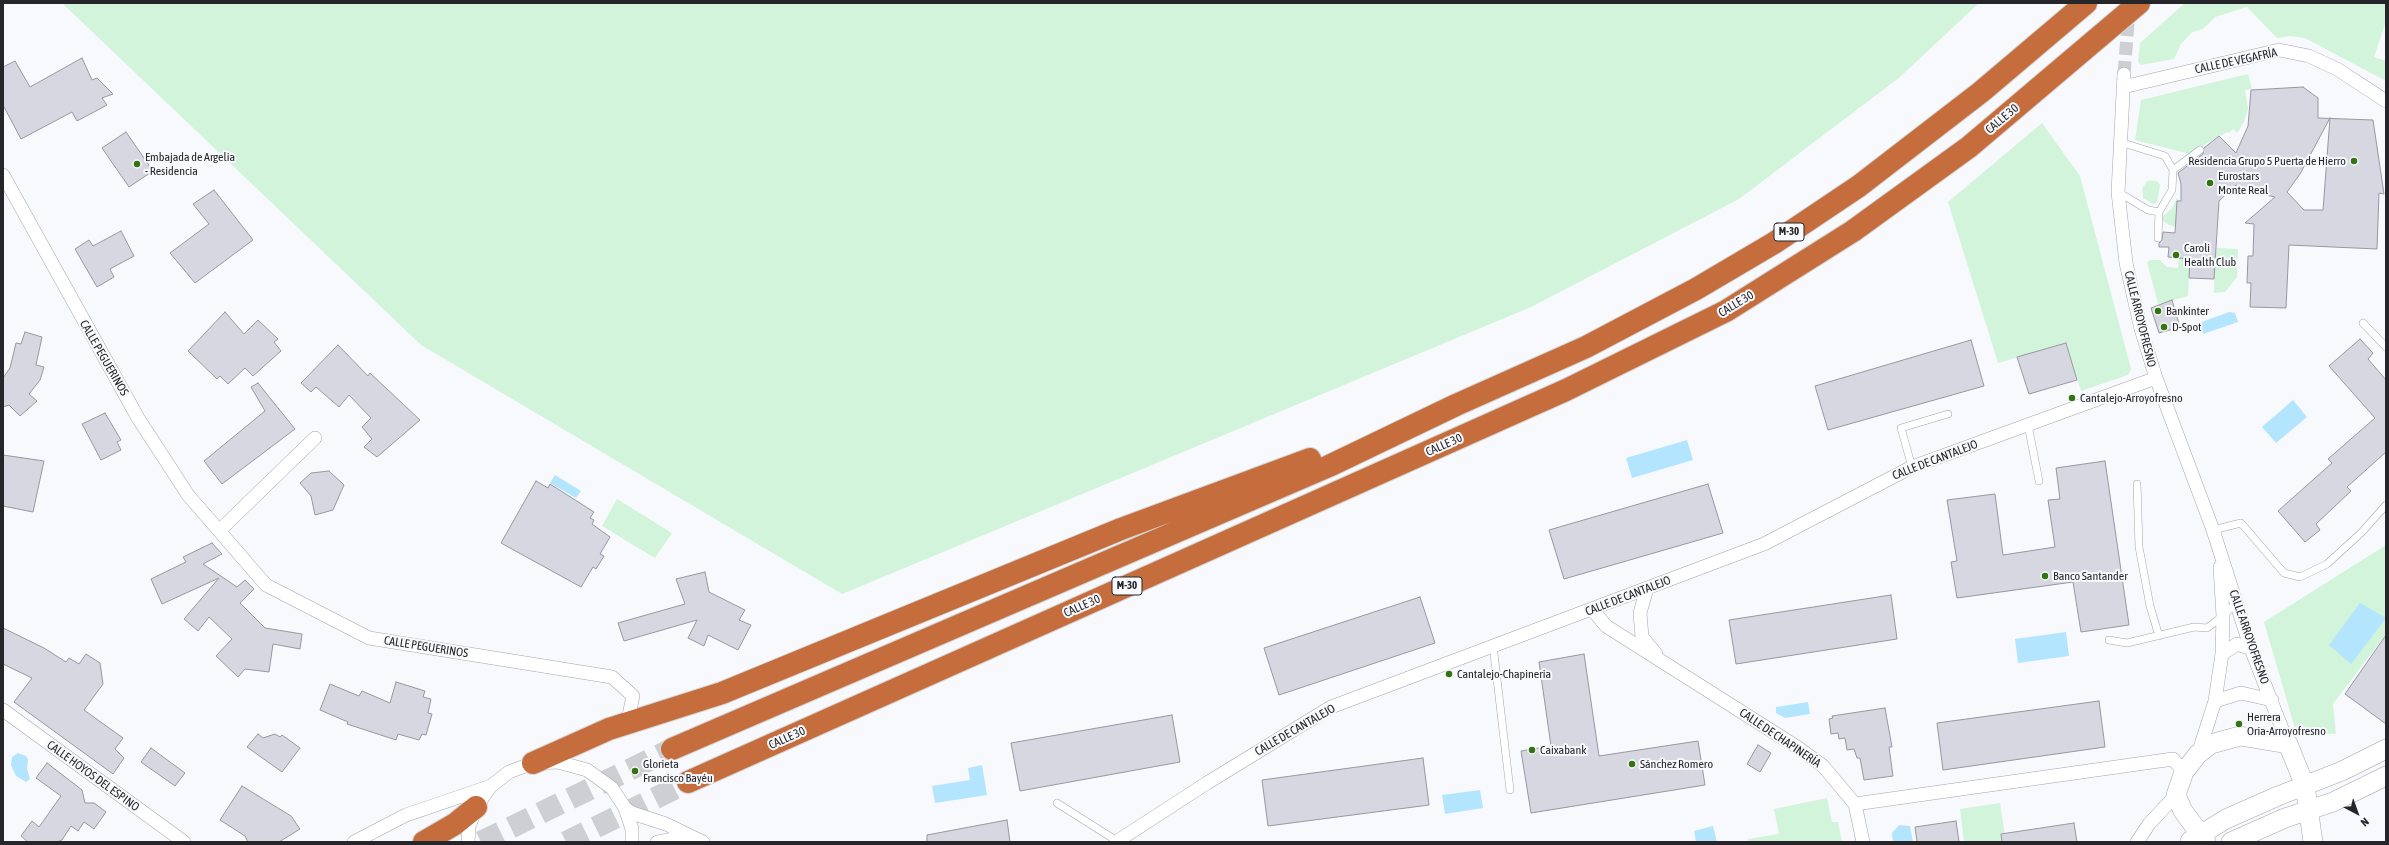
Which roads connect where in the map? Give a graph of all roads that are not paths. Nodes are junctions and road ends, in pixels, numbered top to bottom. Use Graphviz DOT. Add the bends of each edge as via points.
graph roads {
  1 [pos="2086,3"];
  2 [pos="2139,3"];
  3 [pos="2123,80"];
  4 [pos="2386,101"];
  5 [pos="2120,142"];
  6 [pos="2200,150"];
  7 [pos="2172,170"];
  8 [pos="3,176"];
  9 [pos="2118,192"];
  10 [pos="2159,212"];
  11 [pos="2158,238"];
  12 [pos="2363,322"];
  13 [pos="2386,347"];
  14 [pos="2156,378"];
  15 [pos="1456,405"];
  16 [pos="1948,414"];
  17 [pos="2028,426"];
  18 [pos="315,438"];
  19 [pos="1912,466"];
  20 [pos="2038,481"];
  21 [pos="2137,484"];
  22 [pos="2386,505"];
  23 [pos="2213,530"];
  24 [pos="219,531"];
  25 [pos="2219,553"];
  26 [pos="1647,588"];
  27 [pos="2238,602"];
  28 [pos="1592,609"];
  29 [pos="2223,616"];
  30 [pos="2159,636"];
  31 [pos="2109,640"];
  32 [pos="1493,645"];
  33 [pos="2251,649"];
  34 [pos="2222,654"];
  35 [pos="1661,662"];
  36 [pos="2272,700"];
  37 [pos="2215,701"];
  38 [pos="3,710"];
  39 [pos="627,725"];
  40 [pos="2288,744"];
  41 [pos="672,749"];
  42 [pos="2386,749"];
  43 [pos="2198,754"];
  44 [pos="533,763"];
  45 [pos="2184,772"];
  46 [pos="2386,776"];
  47 [pos="688,782"];
  48 [pos="491,786"];
  49 [pos="2305,786"];
  50 [pos="1510,790"];
  51 [pos="2176,795"];
  52 [pos="1057,803"];
  53 [pos="1855,804"];
  54 [pos="476,807"];
  55 [pos="625,808"];
  56 [pos="2308,811"];
  57 [pos="2285,818"];
  58 [pos="2312,839"];
  59 [pos="2198,840"];
  60 [pos="700,841"];
  61 [pos="184,842"];
  62 [pos="354,842"];
  63 [pos="424,842"];
  64 [pos="468,842"];
  65 [pos="632,842"];
  66 [pos="657,842"];
  67 [pos="1116,842"];
  68 [pos="1863,842"];
  69 [pos="2136,842"];
  70 [pos="2231,842"];
  1 -- 15 [label="highway, M-30" via="1981,92 1866,181 1774,243 1696,289 1586,346"];
  2 -- 47 [label="highway, CALLE 30 / M-30" via="1969,147 1853,231 1726,311 1559,393"];
  3 -- 4 [label="street, CALLE DE VEGAFRÍA" via="2279,50 2309,56 2337,69"];
  3 -- 5 [label="street, CALLE ARROYOFRESNO"];
  5 -- 7 [label="lane" via="2165,156"];
  5 -- 9 [label="street, CALLE ARROYOFRESNO"];
  6 -- 7 [label="lane"];
  7 -- 10 [label="lane" via="2172,190"];
  8 -- 24 [label="street, CALLE PEGUERINOS" via="138,418 188,495"];
  9 -- 10 [label="lane" via="2148,210"];
  9 -- 14 [label="street, CALLE ARROYOFRESNO" via="2126,263 2141,329"];
  10 -- 11 [label="lane"];
  12 -- 13 [label="lane"];
  14 -- 17 [label="street, CALLE DE CANTALEJO"];
  14 -- 23 [label="street, CALLE ARROYOFRESNO"];
  15 -- 39 [label="highway" via="1121,529 722,693"];
  15 -- 41 [label="highway, M-30" via="1329,466"];
  16 -- 19 [label="lane" via="1901,428"];
  17 -- 19 [label="street, CALLE DE CANTALEJO"];
  17 -- 20 [label="lane"];
  18 -- 24 [label="street"];
  19 -- 26 [label="street, CALLE DE CANTALEJO" via="1764,544"];
  21 -- 30 [label="lane" via="2139,547 2150,606"];
  22 -- 23 [label="lane" via="2362,532 2327,564 2300,577 2284,573 2241,523"];
  23 -- 25 [label="street, CALLE ARROYOFRESNO"];
  24 -- 39 [label="street, CALLE PEGUERINOS" via="266,585 369,638 612,677 633,696"];
  25 -- 27 [label="street, CALLE ARROYOFRESNO"];
  25 -- 29 [label="street, CALLE ARROYOFRESNO"];
  26 -- 28 [label="street, CALLE DE CANTALEJO"];
  26 -- 35 [label="street, CALLE DE CHAPINERÍA" via="1640,613 1642,636"];
  27 -- 29 [label="lane"];
  27 -- 33 [label="street, CALLE ARROYOFRESNO"];
  28 -- 32 [label="street, CALLE DE CANTALEJO"];
  28 -- 35 [label="street, CALLE DE CHAPINERÍA" via="1606,626"];
  29 -- 30 [label="lane" via="2206,628 2194,627"];
  29 -- 34 [label="street, CALLE ARROYOFRESNO"];
  30 -- 31 [label="lane" via="2127,643"];
  32 -- 50 [label="lane"];
  32 -- 67 [label="street, CALLE DE CANTALEJO" via="1331,707"];
  33 -- 34 [label="street" via="2237,644"];
  33 -- 36 [label="street, CALLE ARROYOFRESNO"];
  34 -- 37 [label="street, CALLE ARROYOFRESNO"];
  35 -- 53 [label="street, CALLE DE CHAPINERÍA" via="1823,766"];
  36 -- 37 [label="street" via="2241,693"];
  36 -- 40 [label="street, CALLE ARROYOFRESNO"];
  37 -- 43 [label="street, CALLE ARROYOFRESNO"];
  38 -- 61 [label="street, CALLE HOYOS DEL ESPINO"];
  39 -- 44 [label="highway" via="610,729"];
  40 -- 43 [label="main road" via="2240,736 2211,744"];
  40 -- 49 [label="main road"];
  42 -- 49 [label="main road"];
  43 -- 45 [label="main road"];
  44 -- 48 [label="street" via="509,772"];
  44 -- 55 [label="street" via="558,762 587,770 612,788"];
  45 -- 51 [label="main road"];
  45 -- 53 [label="street" via="2173,759"];
  46 -- 56 [label="main road" via="2333,802"];
  48 -- 54 [label="street"];
  48 -- 62 [label="street" via="406,815"];
  49 -- 56 [label="main road"];
  49 -- 59 [label="main road" via="2250,807"];
  51 -- 59 [label="main road"];
  51 -- 69 [label="street"];
  52 -- 67 [label="lane"];
  53 -- 68 [label="street, CALLE DE CHAPINERÍA"];
  54 -- 63 [label="highway" via="455,824"];
  54 -- 64 [label="street" via="469,827"];
  55 -- 60 [label="street" via="632,814 666,824"];
  55 -- 65 [label="street" via="632,829"];
  56 -- 57 [label="main road"];
  56 -- 58 [label="main road"];
  57 -- 58 [label="main road" via="2299,825"];
  57 -- 70 [label="main road"];
  60 -- 66 [label="street" via="672,839"];
}
